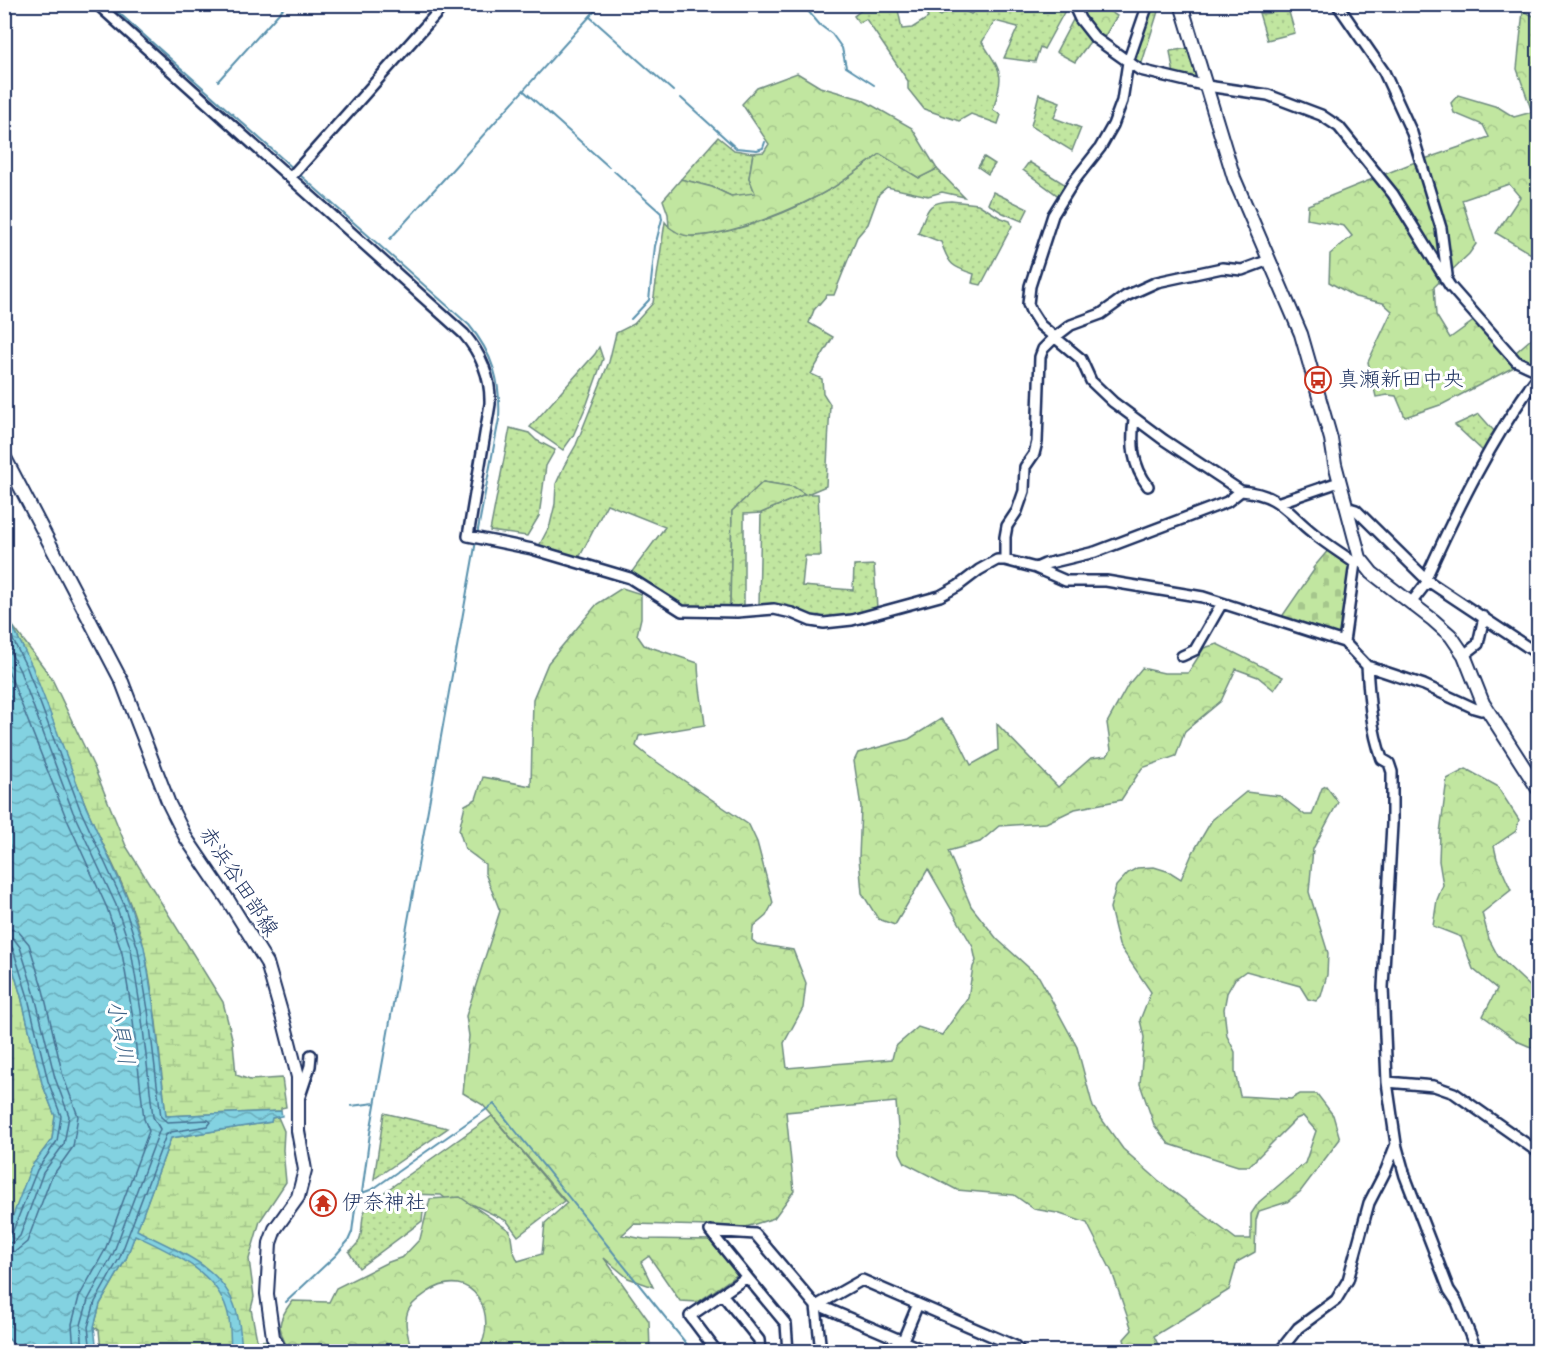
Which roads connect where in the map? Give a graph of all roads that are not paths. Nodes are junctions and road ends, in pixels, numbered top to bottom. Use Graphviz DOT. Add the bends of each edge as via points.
graph roads {
  1 [pos="97,4"];
  2 [pos="445,4"];
  3 [pos="1073,4"];
  4 [pos="1148,4"];
  5 [pos="1181,4"];
  6 [pos="1337,4"];
  7 [pos="1128,62"];
  8 [pos="1207,86"];
  9 [pos="294,173"];
  10 [pos="1269,260"];
  11 [pos="1445,279"];
  12 [pos="1054,338"];
  13 [pos="1539,371"];
  14 [pos="1539,376"];
  15 [pos="1134,418"];
  16 [pos="4,456"];
  17 [pos="1339,482"];
  18 [pos="1148,486"];
  19 [pos="1241,491"];
  20 [pos="1280,502"];
  21 [pos="1346,507"];
  22 [pos="1005,560"];
  23 [pos="1359,562"];
  24 [pos="1036,568"];
  25 [pos="1427,580"];
  26 [pos="1222,603"];
  27 [pos="1411,603"];
  28 [pos="1484,617"];
  29 [pos="1344,642"];
  30 [pos="1539,654"];
  31 [pos="1182,656"];
  32 [pos="1464,656"];
  33 [pos="1367,666"];
  34 [pos="1487,709"];
  35 [pos="1539,789"];
  36 [pos="311,1055"];
  37 [pos="1387,1082"];
  38 [pos="299,1099"];
  39 [pos="1396,1144"];
  40 [pos="1539,1152"];
  41 [pos="747,1277"];
  42 [pos="722,1294"];
  43 [pos="918,1304"];
  44 [pos="816,1306"];
  45 [pos="903,1340"];
  46 [pos="1016,1350"];
  47 [pos="281,1352"];
  48 [pos="717,1352"];
  49 [pos="760,1352"];
  50 [pos="789,1352"];
  51 [pos="821,1352"];
  52 [pos="898,1352"];
  53 [pos="928,1352"];
  54 [pos="1279,1352"];
  55 [pos="1477,1352"];
  1 -- 9 [label="street"];
  2 -- 9 [label="street"];
  3 -- 7 [label="street" via="1095,38"];
  4 -- 7 [label="street"];
  5 -- 8 [label="main road"];
  6 -- 11 [label="street" via="1384,72 1412,133 1441,228"];
  7 -- 8 [label="street" via="1147,72"];
  7 -- 12 [label="street" via="1122,101 1113,125 1053,215 1030,286 1030,311"];
  8 -- 10 [label="main road" via="1234,178"];
  8 -- 11 [label="street" via="1268,95 1321,115 1339,127 1393,194"];
  9 -- 22 [label="street" via="464,334 477,351 490,383 490,404 468,536 532,549 630,578 682,611 774,609 824,623 852,620 940,596 997,560"];
  10 -- 12 [label="street" via="1242,270 1222,268 1157,282 1126,296 1101,314 1071,325"];
  10 -- 17 [label="main road" via="1303,341"];
  11 -- 13 [label="street" via="1516,361"];
  12 -- 15 [label="street" via="1081,359 1091,381"];
  12 -- 22 [label="street" via="1040,357 1037,442 1025,467 1024,491 1017,512 1007,526"];
  14 -- 25 [label="street" via="1516,406 1479,469"];
  15 -- 18 [label="street" via="1134,460"];
  15 -- 19 [label="street"];
  16 -- 38 [label="main road, 赤浜谷田部線" via="122,682 186,838 267,963 295,1067"];
  17 -- 20 [label="street"];
  17 -- 21 [label="main road"];
  19 -- 20 [label="street"];
  19 -- 24 [label="street" via="1227,502 1095,552"];
  20 -- 23 [label="street" via="1310,531"];
  21 -- 23 [label="main road"];
  21 -- 25 [label="street" via="1356,510"];
  22 -- 24 [label="street"];
  23 -- 27 [label="main road"];
  23 -- 29 [label="street"];
  24 -- 26 [label="street" via="1066,581 1106,581"];
  25 -- 27 [label="street"];
  25 -- 28 [label="street"];
  26 -- 29 [label="street"];
  26 -- 31 [label="street" via="1195,650"];
  27 -- 32 [label="main road" via="1450,636"];
  28 -- 30 [label="street"];
  28 -- 32 [label="street" via="1478,644"];
  29 -- 33 [label="street"];
  32 -- 34 [label="main road"];
  33 -- 34 [label="street" via="1424,685 1474,708"];
  33 -- 37 [label="street" via="1378,748 1392,772 1383,987"];
  34 -- 35 [label="main road"];
  36 -- 38 [label="street"];
  37 -- 39 [label="street"];
  37 -- 40 [label="street" via="1434,1086 1454,1093"];
  38 -- 47 [label="main road, 赤浜谷田部線" via="303,1183 298,1197 275,1229 269,1253 269,1318"];
  39 -- 54 [label="street" via="1369,1203 1348,1280 1336,1300 1298,1328"];
  39 -- 55 [label="street" via="1449,1290"];
  41 -- 42 [label="street"];
  41 -- 44 [label="street" via="710,1231 755,1234"];
  41 -- 50 [label="street" via="786,1324"];
  42 -- 48 [label="street" via="690,1316"];
  42 -- 49 [label="street" via="759,1340"];
  43 -- 44 [label="street" via="862,1280"];
  43 -- 45 [label="street"];
  43 -- 46 [label="street"];
  44 -- 45 [label="street"];
  44 -- 51 [label="street"];
  45 -- 52 [label="street"];
  45 -- 53 [label="street"];
}
